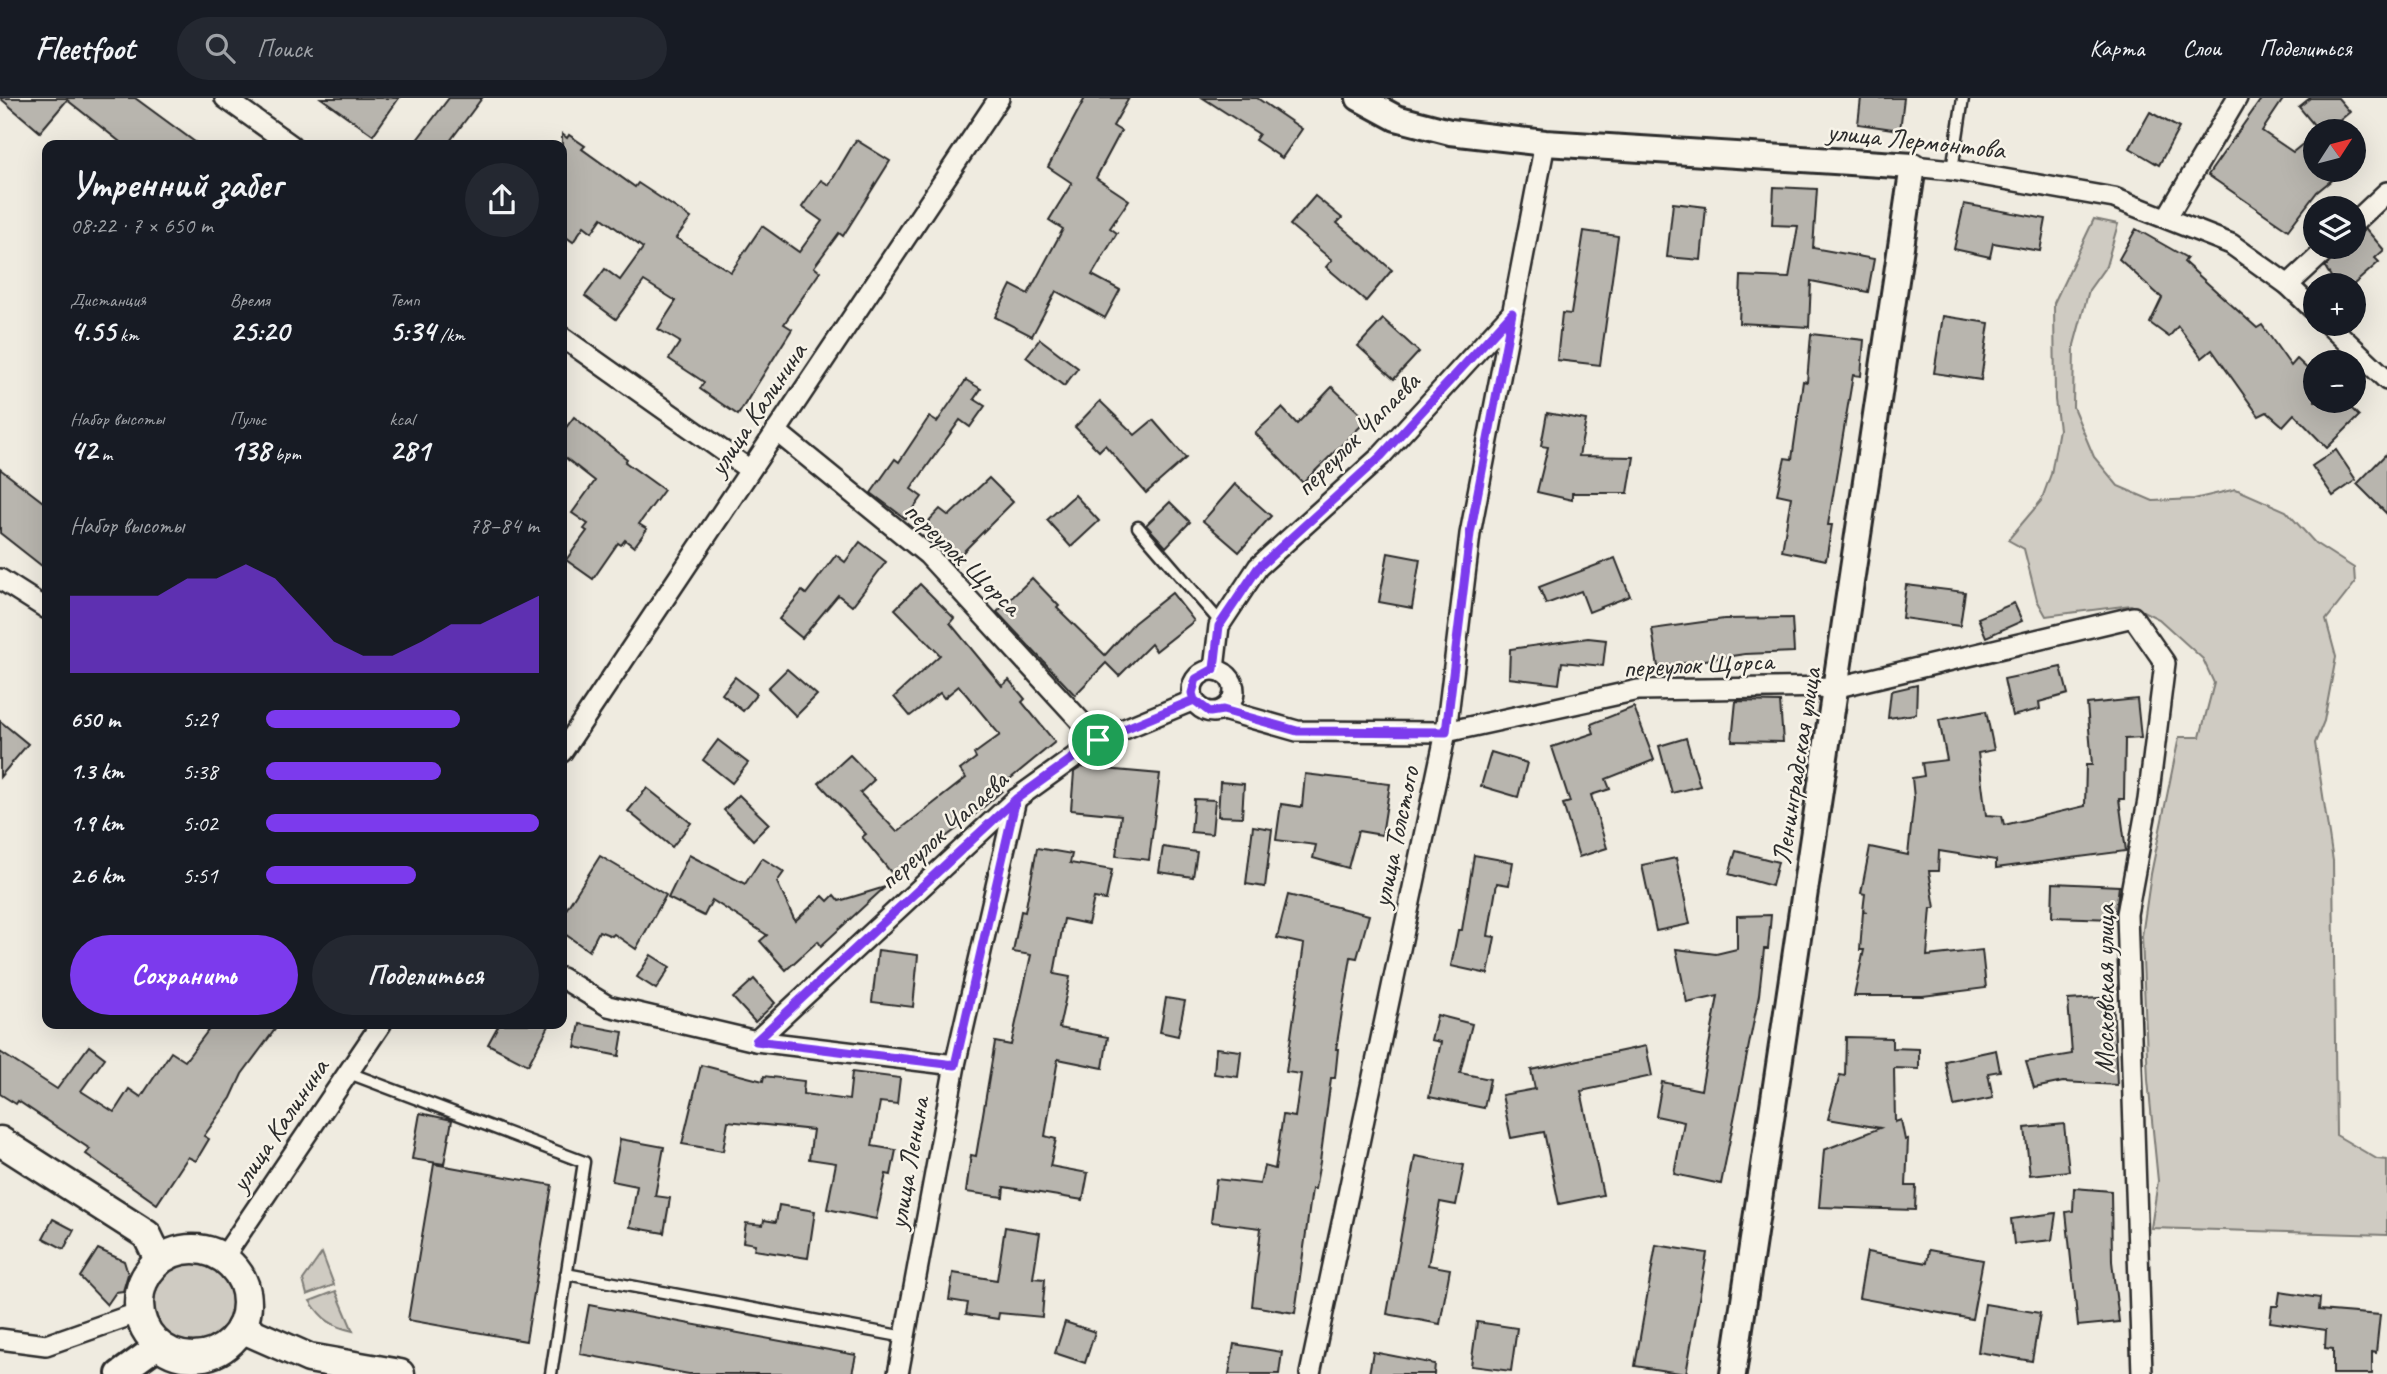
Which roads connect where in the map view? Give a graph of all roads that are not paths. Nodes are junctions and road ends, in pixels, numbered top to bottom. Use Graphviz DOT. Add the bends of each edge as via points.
graph roads {
  1 [pos="225,98"];
  2 [pos="999,98"];
  3 [pos="1359,98"];
  4 [pos="1963,98"];
  5 [pos="2237,98"];
  6 [pos="284,140"];
  7 [pos="1545,143"];
  8 [pos="1913,166"];
  9 [pos="1952,170"];
  10 [pos="2387,192"];
  11 [pos="2366,212"];
  12 [pos="2167,217"];
  13 [pos="2316,259"];
  14 [pos="2288,285"];
  15 [pos="2303,299"];
  16 [pos="1512,313"];
  17 [pos="2341,336"];
  18 [pos="567,341"];
  19 [pos="2387,380"];
  20 [pos="776,431"];
  21 [pos="750,470"];
  22 [pos="1138,527"];
  23 [pos="0,579"];
  24 [pos="42,606"];
  25 [pos="2133,617"];
  26 [pos="1222,623"];
  27 [pos="1214,669"];
  28 [pos="1838,687"];
  29 [pos="1194,700"];
  30 [pos="1223,710"];
  31 [pos="1446,732"];
  32 [pos="1098,740"];
  33 [pos="567,744"];
  34 [pos="1016,799"];
  35 [pos="567,981"];
  36 [pos="378,1029"];
  37 [pos="756,1041"];
  38 [pos="955,1065"];
  39 [pos="349,1073"];
  40 [pos="0,1141"];
  41 [pos="223,1258"];
  42 [pos="159,1260"];
  43 [pos="566,1274"];
  44 [pos="140,1312"];
  45 [pos="241,1328"];
  46 [pos="905,1337"];
  47 [pos="0,1339"];
  48 [pos="159,1345"];
  49 [pos="337,1369"];
  50 [pos="119,1374"];
  51 [pos="400,1374"];
  52 [pos="551,1374"];
  53 [pos="898,1374"];
  54 [pos="1310,1374"];
  55 [pos="1733,1374"];
  56 [pos="2142,1374"];
  1 -- 6 [label="street"];
  2 -- 20 [label="street, улица Калинина"];
  3 -- 7 [label="street, улица Лермонтова" via="1396,118 1450,132"];
  4 -- 9 [label="lane"];
  5 -- 12 [label="street"];
  7 -- 8 [label="street, улица Лермонтова"];
  7 -- 16 [label="street, улица Толстого"];
  8 -- 9 [label="street, улица Лермонтова"];
  8 -- 28 [label="street, Ленинградская улица"];
  9 -- 12 [label="street, улица Лермонтова" via="2114,198"];
  10 -- 11 [label="street"];
  12 -- 14 [label="street, улица Лермонтова" via="2231,244"];
  13 -- 14 [label="street"];
  14 -- 15 [label="street, улица Лермонтова"];
  16 -- 26 [label="street, переулок Чапаева" via="1381,456 1258,568"];
  16 -- 31 [label="street, улица Толстого" via="1470,534"];
  17 -- 19 [label="street"];
  18 -- 21 [label="street"];
  20 -- 21 [label="street, улица Калинина"];
  20 -- 32 [label="street, переулок Щорса" via="928,555"];
  21 -- 33 [label="street, улица Калинина"];
  22 -- 26 [label="lane"];
  23 -- 24 [label="street"];
  25 -- 28 [label="street, переулок Щорса"];
  25 -- 56 [label="street, Московская улица" via="2165,663 2148,800 2127,914"];
  26 -- 27 [label="street, переулок Чапаева"];
  27 -- 29 [label="street" via="1196,679"];
  27 -- 30 [label="street" via="1227,675 1234,687 1233,700"];
  28 -- 31 [label="street, переулок Щорса" via="1638,690"];
  28 -- 55 [label="street, Ленинградская улица"];
  29 -- 30 [label="street" via="1210,712"];
  29 -- 32 [label="street, переулок Чапаева"];
  30 -- 31 [label="street, переулок Щорса" via="1297,731"];
  31 -- 54 [label="street, улица Толстого"];
  32 -- 34 [label="street, переулок Чапаева"];
  34 -- 37 [label="street, переулок Чапаева"];
  34 -- 38 [label="street, улица Ленина"];
  35 -- 37 [label="street" via="608,1006"];
  36 -- 39 [label="street, улица Калинина"];
  37 -- 38 [label="street"];
  38 -- 46 [label="street, улица Ленина"];
  39 -- 41 [label="street, улица Калинина"];
  39 -- 43 [label="lane" via="584,1162"];
  40 -- 42 [label="main road" via="147,1235"];
  41 -- 42 [label="main road" via="206,1250 178,1251"];
  41 -- 45 [label="main road" via="242,1280 247,1297"];
  42 -- 44 [label="main road" via="145,1278"];
  43 -- 46 [label="lane"];
  43 -- 52 [label="lane"];
  44 -- 47 [label="street" via="46,1345"];
  44 -- 48 [label="main road"];
  45 -- 48 [label="main road" via="211,1354 192,1357"];
  45 -- 49 [label="main road"];
  46 -- 53 [label="street, улица Ленина"];
  48 -- 50 [label="street"];
  49 -- 51 [label="main road"];
}
